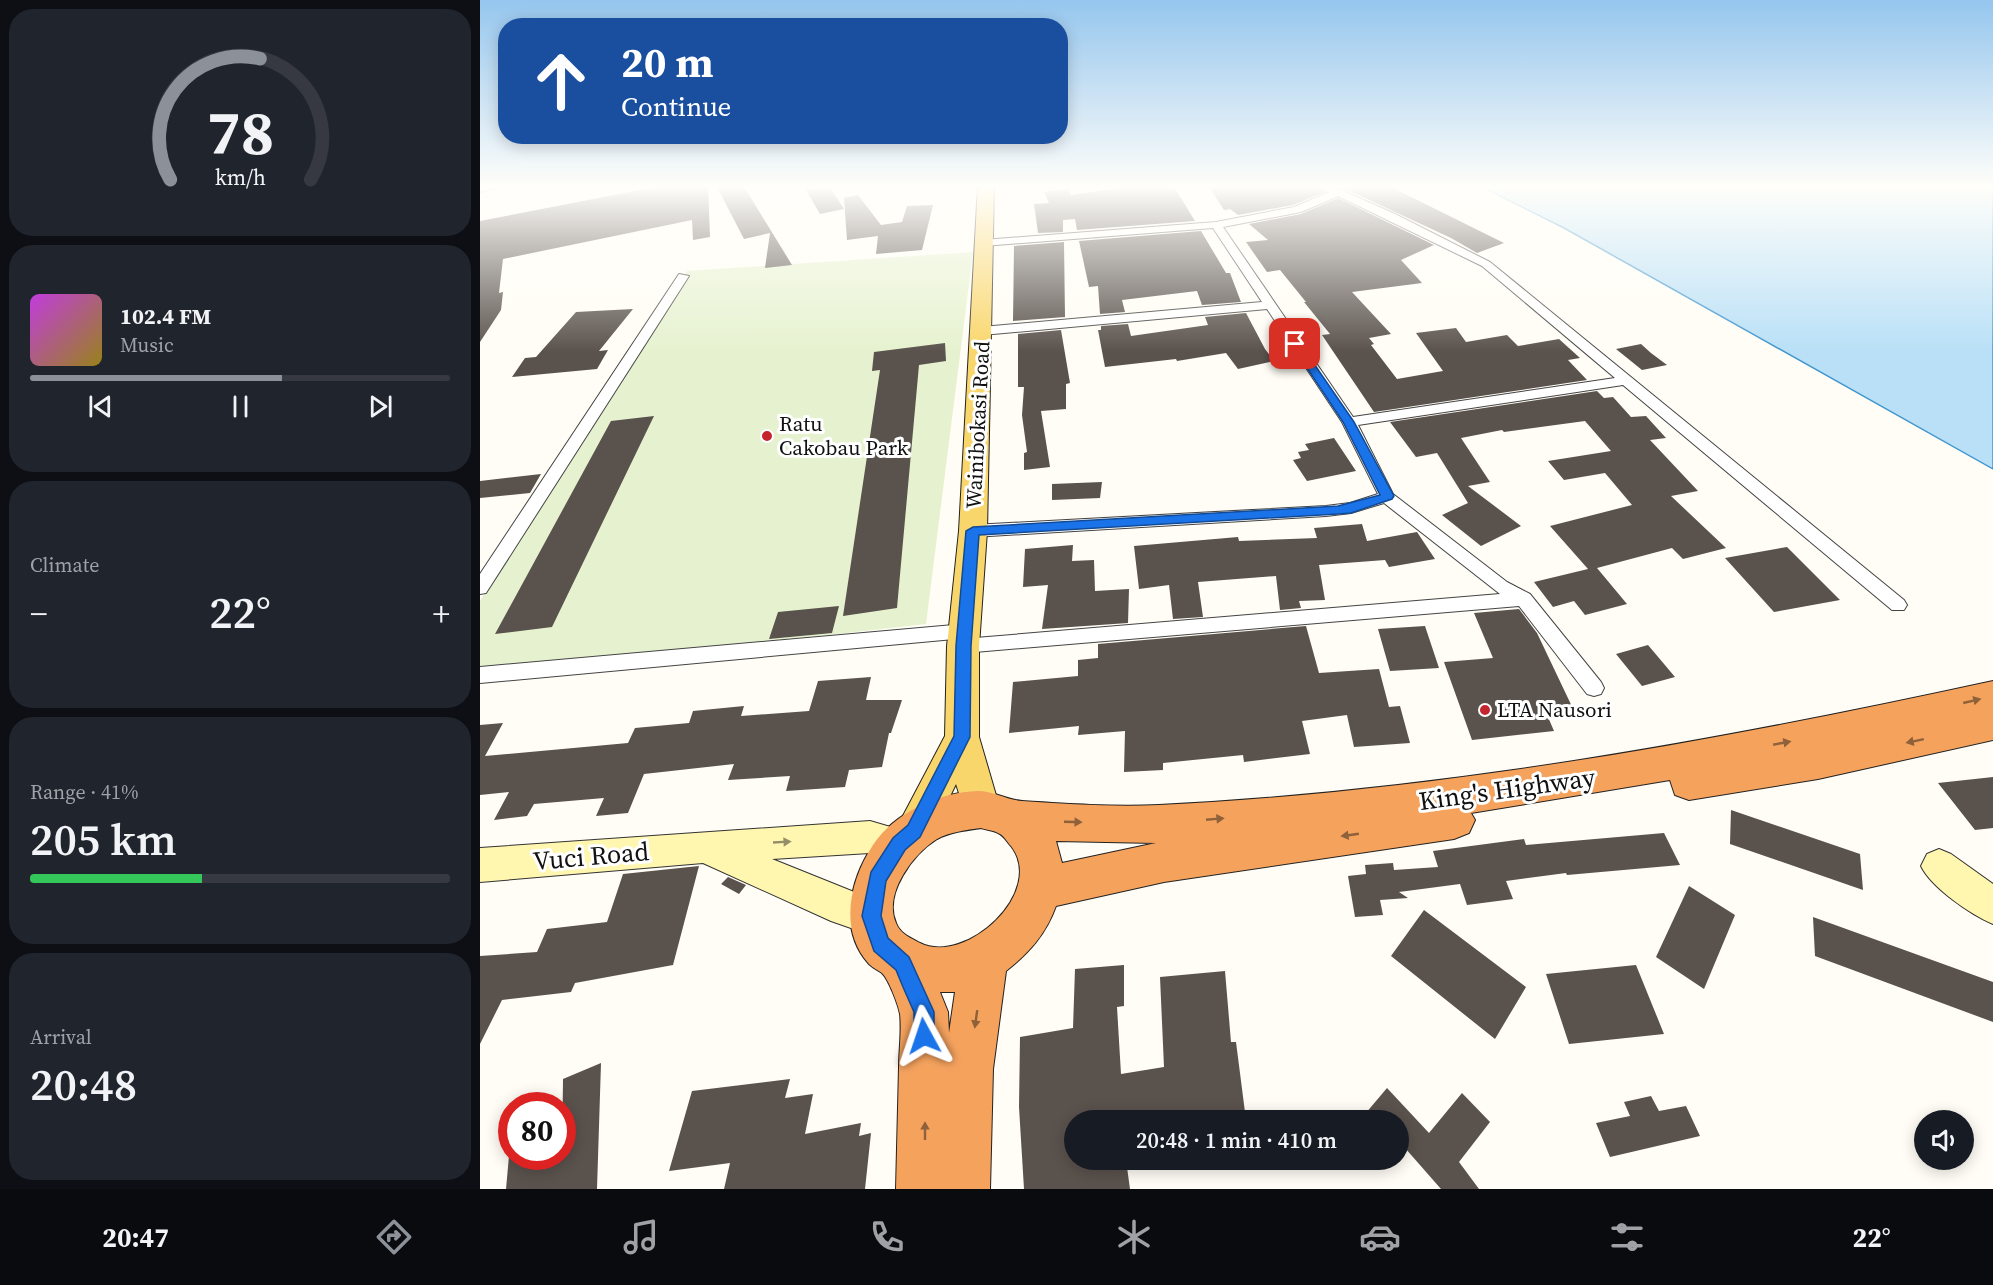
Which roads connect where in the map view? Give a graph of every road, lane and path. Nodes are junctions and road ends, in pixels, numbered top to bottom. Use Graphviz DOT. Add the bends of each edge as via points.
graph roads {
  1 [pos="1016,240"];
  2 [pos="1226,240"];
  3 [pos="1439,240"];
  4 [pos="983,243"];
  5 [pos="683,276"];
  6 [pos="1269,305"];
  7 [pos="982,331"];
  8 [pos="1627,380"];
  9 [pos="1349,422"];
  10 [pos="1388,496"];
  11 [pos="973,531"];
  12 [pos="480,588"];
  13 [pos="1524,599"];
  14 [pos="1898,605"];
  15 [pos="964,639"];
  16 [pos="480,675"];
  17 [pos="1594,688"];
  18 [pos="1993,696"];
  19 [pos="1993,724"];
  20 [pos="962,737"];
  21 [pos="998,815"];
  22 [pos="906,837"];
  23 [pos="703,847"];
  24 [pos="480,865"];
  25 [pos="1939,866"];
  26 [pos="1042,888"];
  27 [pos="1993,906"];
  28 [pos="872,916"];
  29 [pos="984,961"];
  30 [pos="903,964"];
  31 [pos="924,1189"];
  32 [pos="962,1189"];
  1 -- 4 [label="street"];
  2 -- 6 [label="street"];
  3 -- 8 [label="street" via="1486,264"];
  4 -- 7 [label="main road, Wainibokasi Road"];
  5 -- 12 [label="street"];
  6 -- 7 [label="street"];
  6 -- 9 [label="street"];
  7 -- 11 [label="main road, Wainibokasi Road"];
  8 -- 9 [label="street"];
  8 -- 14 [label="street"];
  9 -- 10 [label="street"];
  10 -- 11 [label="street" via="1326,511"];
  10 -- 13 [label="street" via="1502,587"];
  11 -- 15 [label="main road, Wainibokasi Road"];
  13 -- 15 [label="street"];
  13 -- 17 [label="street"];
  15 -- 16 [label="street"];
  15 -- 20 [label="main road, Wainibokasi Road"];
  21 -- 18 [label="highway, King's Highway, one-way" via="1156,824 1447,800 1650,768"];
  19 -- 26 [label="highway, King's Highway, one-way" via="1818,762 1164,862"];
  20 -- 21 [label="main road, Wainibokasi Road"];
  20 -- 22 [label="main road, Wainibokasi Road"];
  21 -- 22 [label="highway" via="947,814"];
  21 -- 26 [label="highway" via="1032,837 1042,860"];
  23 -- 22 [label="main road, Vuci Road, one-way"];
  22 -- 28 [label="highway" via="877,878"];
  23 -- 24 [label="main road, Vuci Road"];
  23 -- 28 [label="main road, Vuci Road" via="844,908"];
  25 -- 27 [label="main road"];
  26 -- 29 [label="highway" via="1022,929"];
  28 -- 30 [label="highway" via="881,944"];
  29 -- 30 [label="highway" via="942,972"];
  29 -- 32 [label="highway, one-way" via="968,1069"];
  31 -- 30 [label="highway, one-way" via="924,1012"];
}
